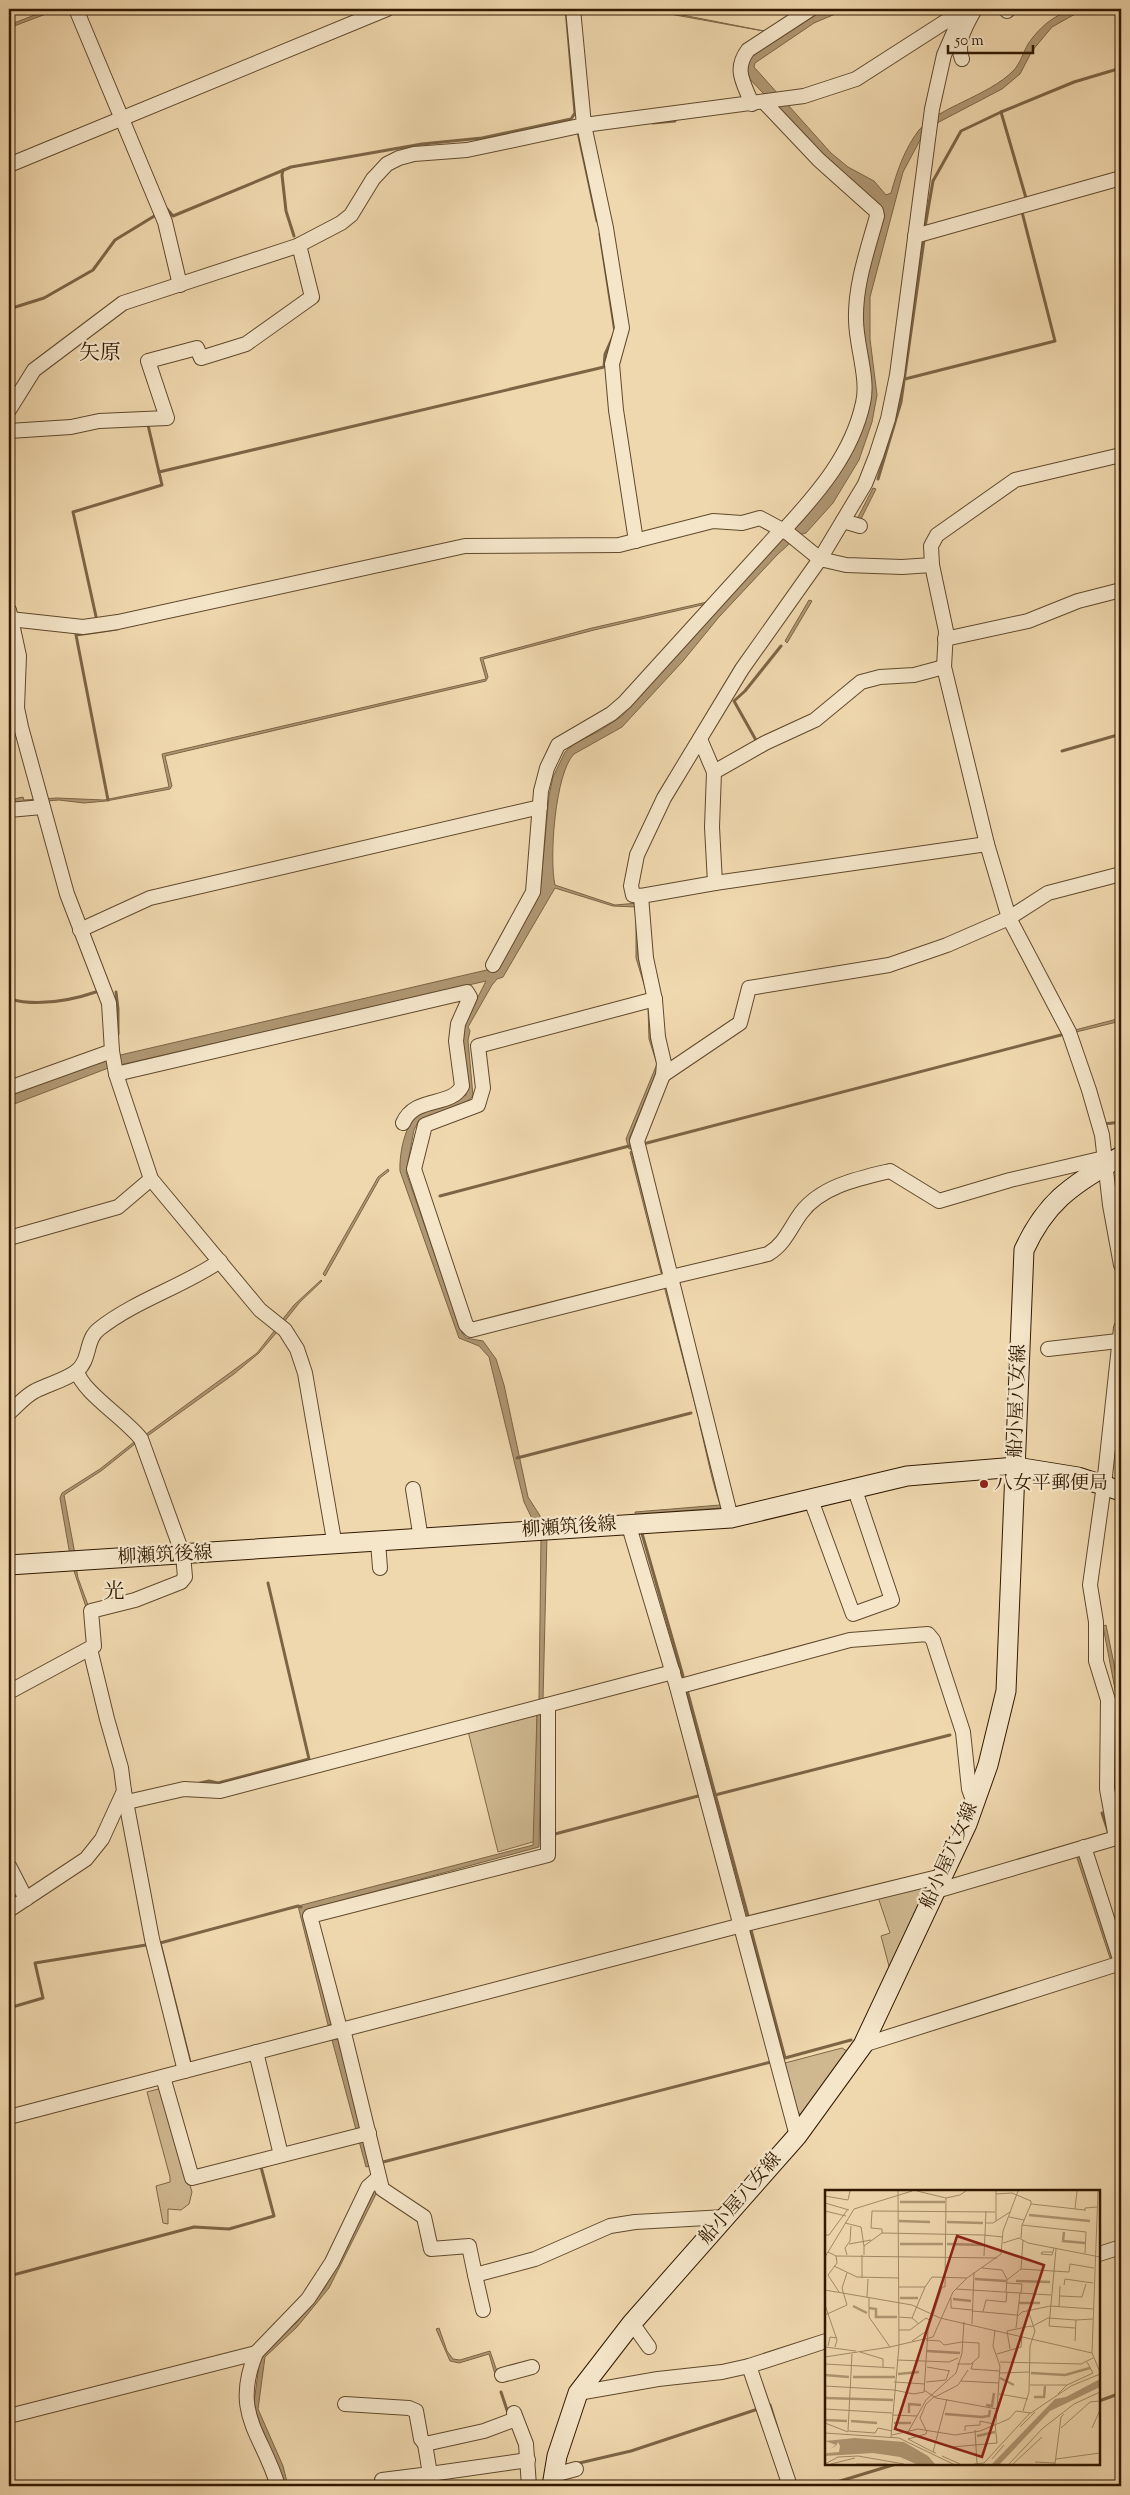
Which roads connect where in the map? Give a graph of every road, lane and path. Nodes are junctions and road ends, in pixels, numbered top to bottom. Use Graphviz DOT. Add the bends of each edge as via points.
graph roads {
  1 [pos="76,9"];
  2 [pos="387,9"];
  3 [pos="573,9"];
  4 [pos="811,9"];
  5 [pos="968,9"];
  6 [pos="962,59"];
  7 [pos="758,103"];
  8 [pos="122,118"];
  9 [pos="584,125"];
  10 [pos="9,165"];
  11 [pos="1121,178"];
  12 [pos="915,236"];
  13 [pos="299,244"];
  14 [pos="180,285"];
  15 [pos="9,410"];
  16 [pos="9,431"];
  17 [pos="1121,455"];
  18 [pos="843,521"];
  19 [pos="860,526"];
  20 [pos="784,531"];
  21 [pos="636,541"];
  22 [pos="820,559"];
  23 [pos="932,565"];
  24 [pos="1121,590"];
  25 [pos="9,614"];
  26 [pos="945,639"];
  27 [pos="944,667"];
  28 [pos="700,739"];
  29 [pos="714,772"];
  30 [pos="42,807"];
  31 [pos="540,807"];
  32 [pos="9,810"];
  33 [pos="987,844"];
  34 [pos="1121,874"];
  35 [pos="714,883"];
  36 [pos="641,896"];
  37 [pos="1009,918"];
  38 [pos="80,930"];
  39 [pos="493,965"];
  40 [pos="655,998"];
  41 [pos="112,1050"];
  42 [pos="116,1074"];
  43 [pos="663,1074"];
  44 [pos="9,1088"];
  45 [pos="403,1123"];
  46 [pos="1110,1160"];
  47 [pos="151,1179"];
  48 [pos="9,1238"];
  49 [pos="220,1261"];
  50 [pos="1121,1265"];
  51 [pos="671,1278"];
  52 [pos="1120,1335"];
  53 [pos="1048,1349"];
  54 [pos="77,1371"];
  55 [pos="1117,1404"];
  56 [pos="9,1413"];
  57 [pos="1016,1467"];
  58 [pos="1113,1488"];
  59 [pos="413,1489"];
  60 [pos="855,1490"];
  61 [pos="811,1500"];
  62 [pos="731,1518"];
  63 [pos="628,1523"];
  64 [pos="421,1539"];
  65 [pos="378,1542"];
  66 [pos="335,1546"];
  67 [pos="183,1555"];
  68 [pos="9,1565"];
  69 [pos="380,1568"];
  70 [pos="90,1649"];
  71 [pos="673,1672"];
  72 [pos="9,1676"];
  73 [pos="677,1687"];
  74 [pos="12,1690"];
  75 [pos="548,1705"];
  76 [pos="125,1796"];
  77 [pos="974,1803"];
  78 [pos="1116,1805"];
  79 [pos="1084,1848"];
  80 [pos="9,1866"];
  81 [pos="939,1883"];
  82 [pos="26,1899"];
  83 [pos="9,1910"];
  84 [pos="742,1925"];
  85 [pos="1121,1962"];
  86 [pos="341,2029"];
  87 [pos="863,2045"];
  88 [pos="256,2052"];
  89 [pos="185,2071"];
  90 [pos="163,2077"];
  91 [pos="9,2117"];
  92 [pos="369,2133"];
  93 [pos="797,2136"];
  94 [pos="281,2155"];
  95 [pos="378,2178"];
  96 [pos="725,2217"];
  97 [pos="1121,2247"];
  98 [pos="1100,2254"];
  99 [pos="475,2275"];
  100 [pos="483,2310"];
  101 [pos="632,2323"];
  102 [pos="825,2341"];
  103 [pos="649,2347"];
  104 [pos="256,2352"];
  105 [pos="749,2366"];
  106 [pos="532,2367"];
  107 [pos="502,2375"];
  108 [pos="578,2393"];
  109 [pos="345,2404"];
  110 [pos="9,2416"];
  111 [pos="425,2444"];
  112 [pos="528,2460"];
  113 [pos="576,2469"];
  114 [pos="430,2474"];
  115 [pos="382,2480"];
  116 [pos="412,2481"];
  117 [pos="553,2481"];
  118 [pos="278,2486"];
  119 [pos="529,2486"];
  120 [pos="790,2486"];
  1 -- 8 [label="street"];
  2 -- 8 [label="street"];
  3 -- 9 [label="street"];
  4 -- 7 [label="street" via="748,50 742,58 739,67"];
  5 -- 6 [label="street" via="959,51"];
  5 -- 7 [label="street" via="856,79 804,96"];
  5 -- 12 [label="street" via="944,55 930,125"];
  7 -- 9 [label="street"];
  7 -- 20 [label="street" via="877,216 856,304 864,402 844,454 821,490"];
  8 -- 10 [label="street"];
  8 -- 14 [label="street" via="165,222"];
  9 -- 13 [label="street" via="467,150 400,158 387,164 373,179 351,215"];
  9 -- 21 [label="street" via="606,228 622,328 612,364"];
  11 -- 12 [label="street"];
  12 -- 18 [label="street" via="897,375 888,418 865,484"];
  13 -- 14 [label="street"];
  13 -- 16 [label="street" via="312,297 246,344 201,358 197,348 148,361 167,418 99,421 71,427"];
  14 -- 15 [label="street" via="123,303 34,370"];
  17 -- 23 [label="street" via="1015,480 937,535 931,546"];
  18 -- 19 [label="street"];
  18 -- 22 [label="street"];
  20 -- 21 [label="street" via="760,518 742,523 713,521"];
  20 -- 22 [label="street"];
  20 -- 31 [label="street" via="625,702 611,714 558,745 547,768"];
  21 -- 25 [label="street" via="619,545 465,546 83,628"];
  22 -- 23 [label="street" via="846,565"];
  22 -- 28 [label="street" via="742,669"];
  23 -- 26 [label="street"];
  24 -- 26 [label="street" via="1078,601 1028,621"];
  25 -- 30 [label="street" via="20,666 17,708"];
  26 -- 27 [label="street"];
  27 -- 29 [label="street" via="914,675 861,682 815,720"];
  27 -- 33 [label="street"];
  28 -- 29 [label="street"];
  28 -- 36 [label="street" via="664,798 637,856 631,886 633,895"];
  29 -- 35 [label="street"];
  30 -- 32 [label="street"];
  30 -- 38 [label="street"];
  31 -- 38 [label="street" via="150,898"];
  31 -- 39 [label="street" via="534,892"];
  33 -- 35 [label="street"];
  33 -- 37 [label="street"];
  34 -- 37 [label="street" via="1048,893"];
  35 -- 36 [label="street"];
  36 -- 40 [label="street" via="646,958"];
  37 -- 43 [label="street" via="947,946 889,965 749,988 740,1023"];
  37 -- 46 [label="street" via="1069,1032"];
  38 -- 41 [label="street" via="109,1003"];
  40 -- 43 [label="street"];
  40 -- 51 [label="street" via="478,1046 483,1088 478,1105 425,1125 414,1169 466,1325 471,1330"];
  41 -- 42 [label="street"];
  41 -- 44 [label="street"];
  42 -- 45 [label="street" via="467,992 470,997 458,1024 456,1041 462,1086 451,1096 414,1108"];
  42 -- 47 [label="street"];
  43 -- 51 [label="street" via="637,1140"];
  46 -- 50 [label="street"];
  46 -- 51 [label="street" via="1010,1180 940,1201 890,1171 871,1175 813,1200 778,1248 768,1254"];
  46 -- 57 [label="main road, 船小屋八女線" via="1049,1207 1036,1224 1024,1250"];
  47 -- 48 [label="street" via="118,1207"];
  47 -- 49 [label="street"];
  49 -- 54 [label="street" via="196,1277 156,1293 99,1329 89,1341 88,1356"];
  49 -- 66 [label="street" via="260,1310 285,1330 297,1349 305,1373"];
  51 -- 62 [label="street"];
  52 -- 53 [label="street"];
  52 -- 55 [label="street"];
  54 -- 56 [label="street" via="32,1392"];
  54 -- 67 [label="street" via="84,1385 141,1439"];
  55 -- 58 [label="street"];
  57 -- 58 [label="main road, 柳瀬筑後線" via="1078,1477"];
  57 -- 60 [label="main road, 柳瀬筑後線" via="907,1476"];
  57 -- 77 [label="main road, 船小屋八女線" via="1006,1691 988,1765"];
  58 -- 78 [label="street" via="1090,1585 1099,1614 1096,1662 1108,1700 1107,1789"];
  59 -- 64 [label="street"];
  60 -- 61 [label="main road, 柳瀬筑後線"];
  60 -- 61 [label="street" via="892,1600 853,1614"];
  61 -- 62 [label="main road, 柳瀬筑後線"];
  62 -- 63 [label="main road, 柳瀬筑後線"];
  63 -- 64 [label="main road, 柳瀬筑後線"];
  63 -- 71 [label="street"];
  64 -- 65 [label="main road, 柳瀬筑後線"];
  65 -- 66 [label="main road, 柳瀬筑後線"];
  65 -- 69 [label="street"];
  66 -- 67 [label="main road, 柳瀬筑後線"];
  67 -- 68 [label="main road, 柳瀬筑後線"];
  67 -- 70 [label="street" via="185,1577 181,1582 135,1600 91,1611 94,1646"];
  70 -- 74 [label="street"];
  70 -- 76 [label="street" via="122,1768"];
  71 -- 73 [label="street"];
  71 -- 75 [label="street"];
  72 -- 74 [label="street"];
  73 -- 77 [label="street" via="850,1640 928,1634 933,1640 963,1732 969,1789"];
  73 -- 84 [label="street"];
  75 -- 76 [label="street" via="220,1791 184,1789"];
  75 -- 86 [label="street" via="548,1855 310,1916"];
  76 -- 82 [label="street" via="102,1839 86,1859"];
  76 -- 89 [label="street" via="152,1939"];
  77 -- 81 [label="main road, 船小屋八女線"];
  78 -- 79 [label="street" via="1116,1838"];
  79 -- 81 [label="street"];
  79 -- 85 [label="street"];
  80 -- 82 [label="street"];
  81 -- 84 [label="street"];
  81 -- 87 [label="main road, 船小屋八女線"];
  82 -- 83 [label="street"];
  84 -- 86 [label="street"];
  84 -- 93 [label="street"];
  85 -- 87 [label="street"];
  86 -- 88 [label="street"];
  86 -- 92 [label="street"];
  87 -- 93 [label="main road, 船小屋八女線"];
  88 -- 89 [label="street"];
  88 -- 94 [label="street"];
  89 -- 90 [label="street"];
  90 -- 91 [label="street"];
  90 -- 94 [label="street" via="192,2178"];
  92 -- 94 [label="street"];
  92 -- 95 [label="street"];
  93 -- 96 [label="main road, 船小屋八女線"];
  95 -- 99 [label="street" via="382,2189 424,2217 431,2250 469,2246"];
  95 -- 104 [label="street" via="368,2186 332,2262 308,2300"];
  96 -- 99 [label="street" via="610,2226 535,2259"];
  96 -- 101 [label="main road, 船小屋八女線"];
  97 -- 98 [label="street"];
  99 -- 100 [label="street"];
  101 -- 103 [label="street"];
  101 -- 108 [label="main road, 船小屋八女線"];
  102 -- 105 [label="street"];
  104 -- 110 [label="street"];
  104 -- 118 [label="street" via="246,2401 248,2419"];
  105 -- 108 [label="street"];
  105 -- 120 [label="street"];
  106 -- 107 [label="street"];
  108 -- 117 [label="main road, 船小屋八女線" via="557,2456"];
  109 -- 111 [label="street" via="416,2411 421,2439"];
  111 -- 112 [label="street" via="484,2431 515,2416 526,2444"];
  111 -- 114 [label="street"];
  112 -- 114 [label="street"];
  112 -- 119 [label="street"];
  113 -- 117 [label="street"];
  114 -- 116 [label="street"];
  115 -- 116 [label="street"];
}
